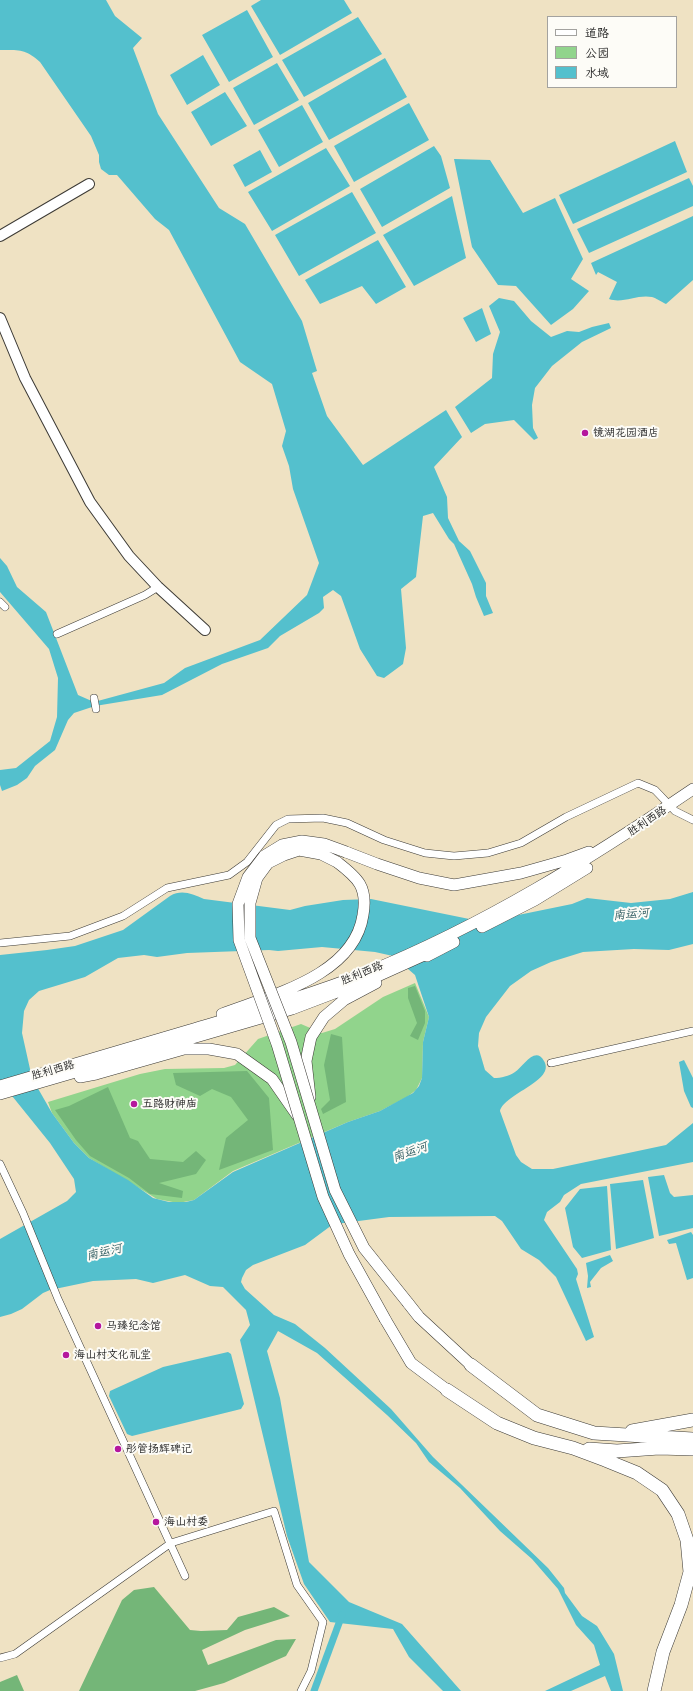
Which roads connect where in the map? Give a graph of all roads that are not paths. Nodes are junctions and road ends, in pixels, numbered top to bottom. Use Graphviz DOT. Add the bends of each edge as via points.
graph roads {
  1 [pos="89,184"];
  2 [pos="0,236"];
  3 [pos="0,318"];
  4 [pos="158,587"];
  5 [pos="205,630"];
  6 [pos="57,634"];
  7 [pos="94,698"];
  8 [pos="96,709"];
  9 [pos="693,789"];
  10 [pos="693,798"];
  11 [pos="673,808"];
  12 [pos="693,820"];
  13 [pos="617,841"];
  14 [pos="454,942"];
  15 [pos="0,943"];
  16 [pos="693,1031"];
  17 [pos="141,1044"];
  18 [pos="551,1062"];
  19 [pos="36,1081"];
  20 [pos="2,1090"];
  21 [pos="312,1114"];
  22 [pos="299,1117"];
  23 [pos="0,1164"];
  24 [pos="471,1365"];
  25 [pos="447,1390"];
  26 [pos="693,1420"];
  27 [pos="609,1434"];
  28 [pos="693,1439"];
  29 [pos="573,1448"];
  30 [pos="693,1449"];
  31 [pos="171,1543"];
  32 [pos="185,1576"];
  33 [pos="0,1658"];
  34 [pos="300,1691"];
  35 [pos="654,1691"];
  1 -- 2 [label="street"];
  3 -- 4 [label="street" via="25,378 90,502 130,556"];
  4 -- 5 [label="street"];
  4 -- 6 [label="street"];
  7 -- 8 [label="street"];
  9 -- 11 [label="main road, 胜利西路"];
  10 -- 11 [label="main road, 胜利西路"];
  11 -- 12 [label="street"];
  11 -- 13 [label="main road, 胜利西路"];
  11 -- 14 [label="main road, 胜利西路" via="622,847 535,900"];
  11 -- 15 [label="street" via="654,790 638,783 566,817 521,843 488,853 454,856 425,853 384,840 347,823 323,818 288,818 276,825 248,862 230,875 167,888 123,916 70,936"];
  13 -- 17 [label="main road, 胜利西路" via="529,894 450,935 368,972 290,1001"];
  13 -- 22 [label="main road, bridge" via="567,860 521,873 454,885 419,878 324,844 302,841 282,845 264,856 248,877 238,904 239,940"];
  14 -- 19 [label="main road, 胜利西路" via="371,979 292,1009"];
  14 -- 21 [label="main road, bridge" via="344,1000 324,1017 311,1037 306,1061"];
  16 -- 18 [label="street"];
  17 -- 19 [label="main road, 胜利西路"];
  17 -- 21 [label="main road, bridge" via="309,981 338,960 354,942 365,904 361,885 349,871 320,854 300,850 284,854 268,863 257,878 250,903 250,938 291,1042"];
  19 -- 20 [label="main road, 胜利西路"];
  19 -- 22 [label="main road" via="96,1074 184,1049 209,1049 237,1054 253,1063 272,1079"];
  21 -- 24 [label="main road, bridge" via="335,1190 364,1248 419,1317"];
  22 -- 25 [label="main road, bridge" via="323,1197 349,1254 411,1363"];
  23 -- 31 [label="street" via="58,1299"];
  24 -- 27 [label="highway" via="537,1415 594,1433"];
  25 -- 29 [label="highway" via="497,1423 534,1438"];
  26 -- 27 [label="highway"];
  27 -- 28 [label="highway"];
  29 -- 30 [label="highway" via="617,1452 659,1448"];
  29 -- 35 [label="highway" via="637,1473 662,1490 678,1514 687,1540 690,1572 681,1605 663,1652"];
  31 -- 32 [label="street"];
  31 -- 33 [label="street" via="15,1654"];
  31 -- 34 [label="street" via="274,1511 298,1585 323,1622 311,1671"];
}
